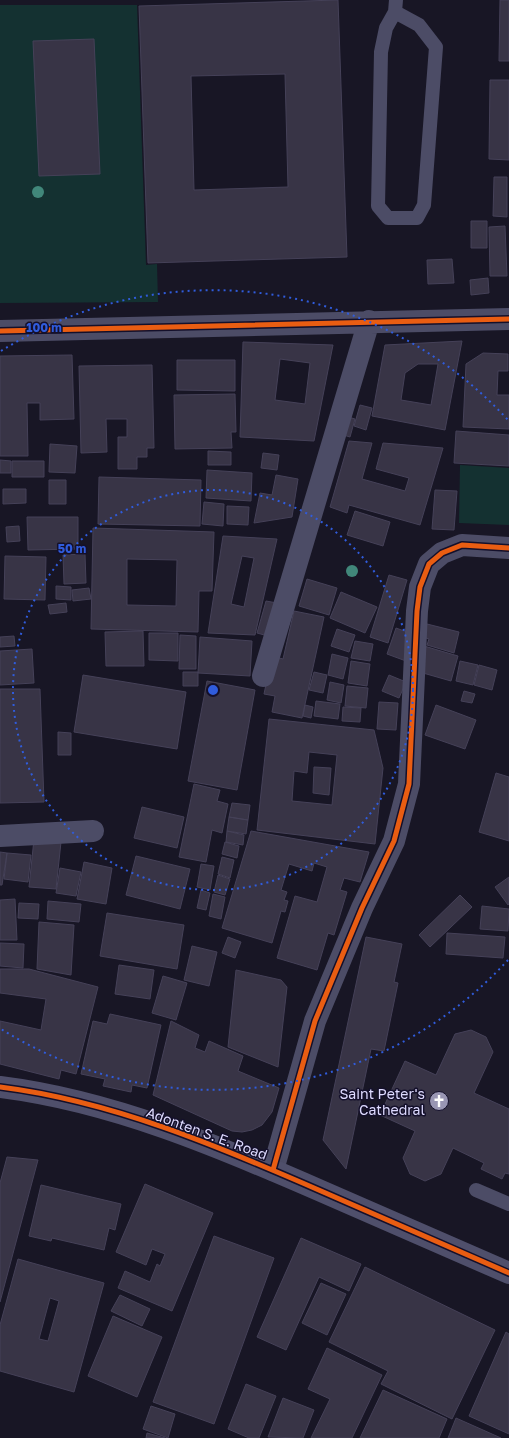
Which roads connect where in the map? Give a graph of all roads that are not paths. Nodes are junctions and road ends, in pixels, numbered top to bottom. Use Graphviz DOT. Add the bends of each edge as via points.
graph roads {
  1 [pos="396,6"];
  2 [pos="509,319"];
  3 [pos="369,321"];
  4 [pos="0,331"];
  5 [pos="509,548"];
  6 [pos="263,676"];
  7 [pos="93,831"];
  8 [pos="0,836"];
  9 [pos="0,1087"];
  10 [pos="273,1170"];
  11 [pos="476,1190"];
  12 [pos="509,1204"];
  13 [pos="509,1272"];
  1 -- 1 [label="lane" via="386,28 381,52 378,206 388,218 417,218 424,205 436,47 419,25"];
  2 -- 3 [label="street"];
  3 -- 4 [label="street"];
  3 -- 6 [label="street"];
  5 -- 10 [label="street" via="462,545 442,552 429,564 423,579 417,611 409,784 394,841 362,908 314,1021"];
  7 -- 8 [label="street"];
  9 -- 10 [label="street, Adonten S. E. Road" via="38,1092 110,1111 186,1135"];
  10 -- 13 [label="street, Adonten S. E. Road"];
  11 -- 12 [label="lane"];
}
